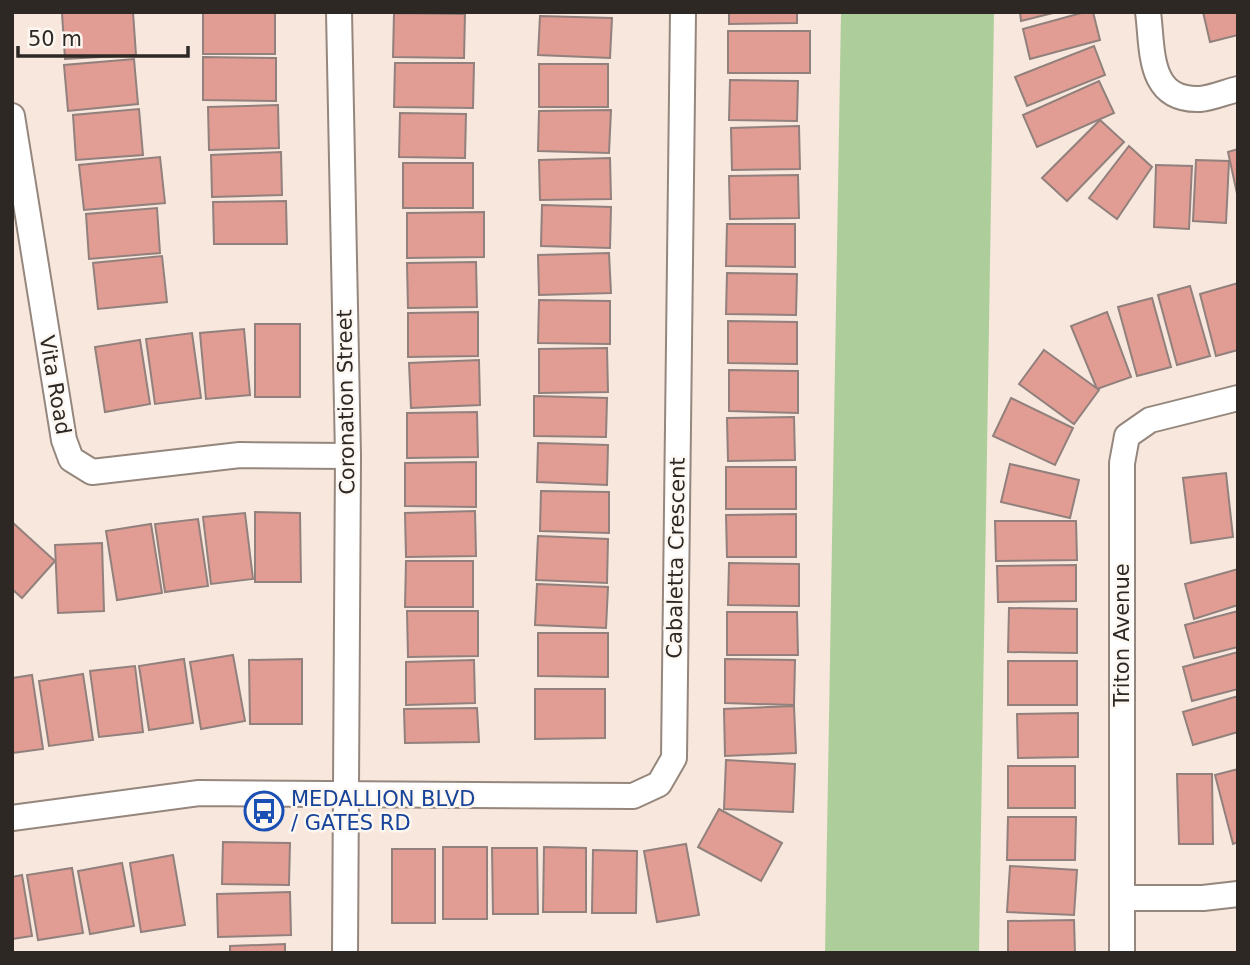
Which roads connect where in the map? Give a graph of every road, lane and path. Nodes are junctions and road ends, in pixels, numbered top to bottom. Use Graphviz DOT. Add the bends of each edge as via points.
graph roads {
  1 [pos="339,12"];
  2 [pos="683,12"];
  3 [pos="1148,12"];
  4 [pos="1238,89"];
  5 [pos="12,116"];
  6 [pos="1238,398"];
  7 [pos="348,456"];
  8 [pos="346,793"];
  9 [pos="12,818"];
  10 [pos="1238,894"];
  11 [pos="1122,898"];
  12 [pos="345,953"];
  13 [pos="1122,953"];
  1 -- 7 [label="street, Coronation Street"];
  2 -- 8 [label="street, Cabaletta Crescent" via="674,758 659,784 633,796"];
  3 -- 4 [label="street" via="1151,56 1160,83 1173,94 1200,99"];
  5 -- 7 [label="street, Vita Road" via="41,311 71,459 92,472 240,455"];
  6 -- 11 [label="street, Triton Avenue" via="1150,421 1127,436 1122,463"];
  7 -- 8 [label="street, Coronation Street"];
  8 -- 9 [label="street, Cabaletta Crescent" via="200,793"];
  8 -- 12 [label="street, Coronation Street"];
  10 -- 11 [label="street"];
  11 -- 13 [label="street, Triton Avenue"];
}
